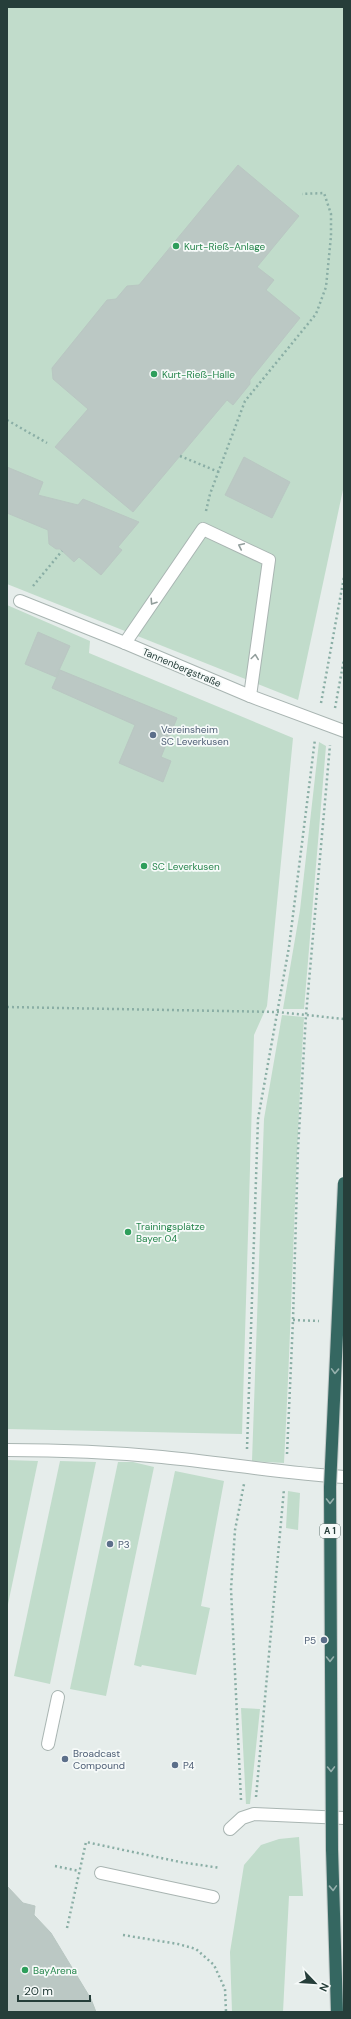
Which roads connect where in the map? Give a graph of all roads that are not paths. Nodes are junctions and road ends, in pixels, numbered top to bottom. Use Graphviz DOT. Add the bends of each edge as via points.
graph roads {
  1 [pos="20,601"];
  2 [pos="126,643"];
  3 [pos="250,696"];
  4 [pos="344,730"];
  5 [pos="344,1183"];
  6 [pos="7,1450"];
  7 [pos="344,1477"];
  8 [pos="58,1697"];
  9 [pos="48,1744"];
  10 [pos="344,1818"];
  11 [pos="230,1830"];
  12 [pos="101,1873"];
  13 [pos="213,1897"];
  14 [pos="336,1976"];
  15 [pos="333,2012"];
  16 [pos="337,2012"];
  1 -- 2 [label="street, Tannenbergstraße"];
  2 -- 3 [label="street, Tannenbergstraße"];
  3 -- 2 [label="street, one-way" via="269,560 203,529"];
  3 -- 4 [label="street, Tannenbergstraße"];
  5 -- 14 [label="highway, A 1, one-way, bridge" via="330,1487 332,1849"];
  6 -- 7 [label="street" via="108,1452"];
  8 -- 9 [label="street"];
  10 -- 11 [label="street" via="254,1814 242,1818"];
  12 -- 13 [label="street"];
  14 -- 15 [label="highway"];
  14 -- 16 [label="highway, A 1"];
}
